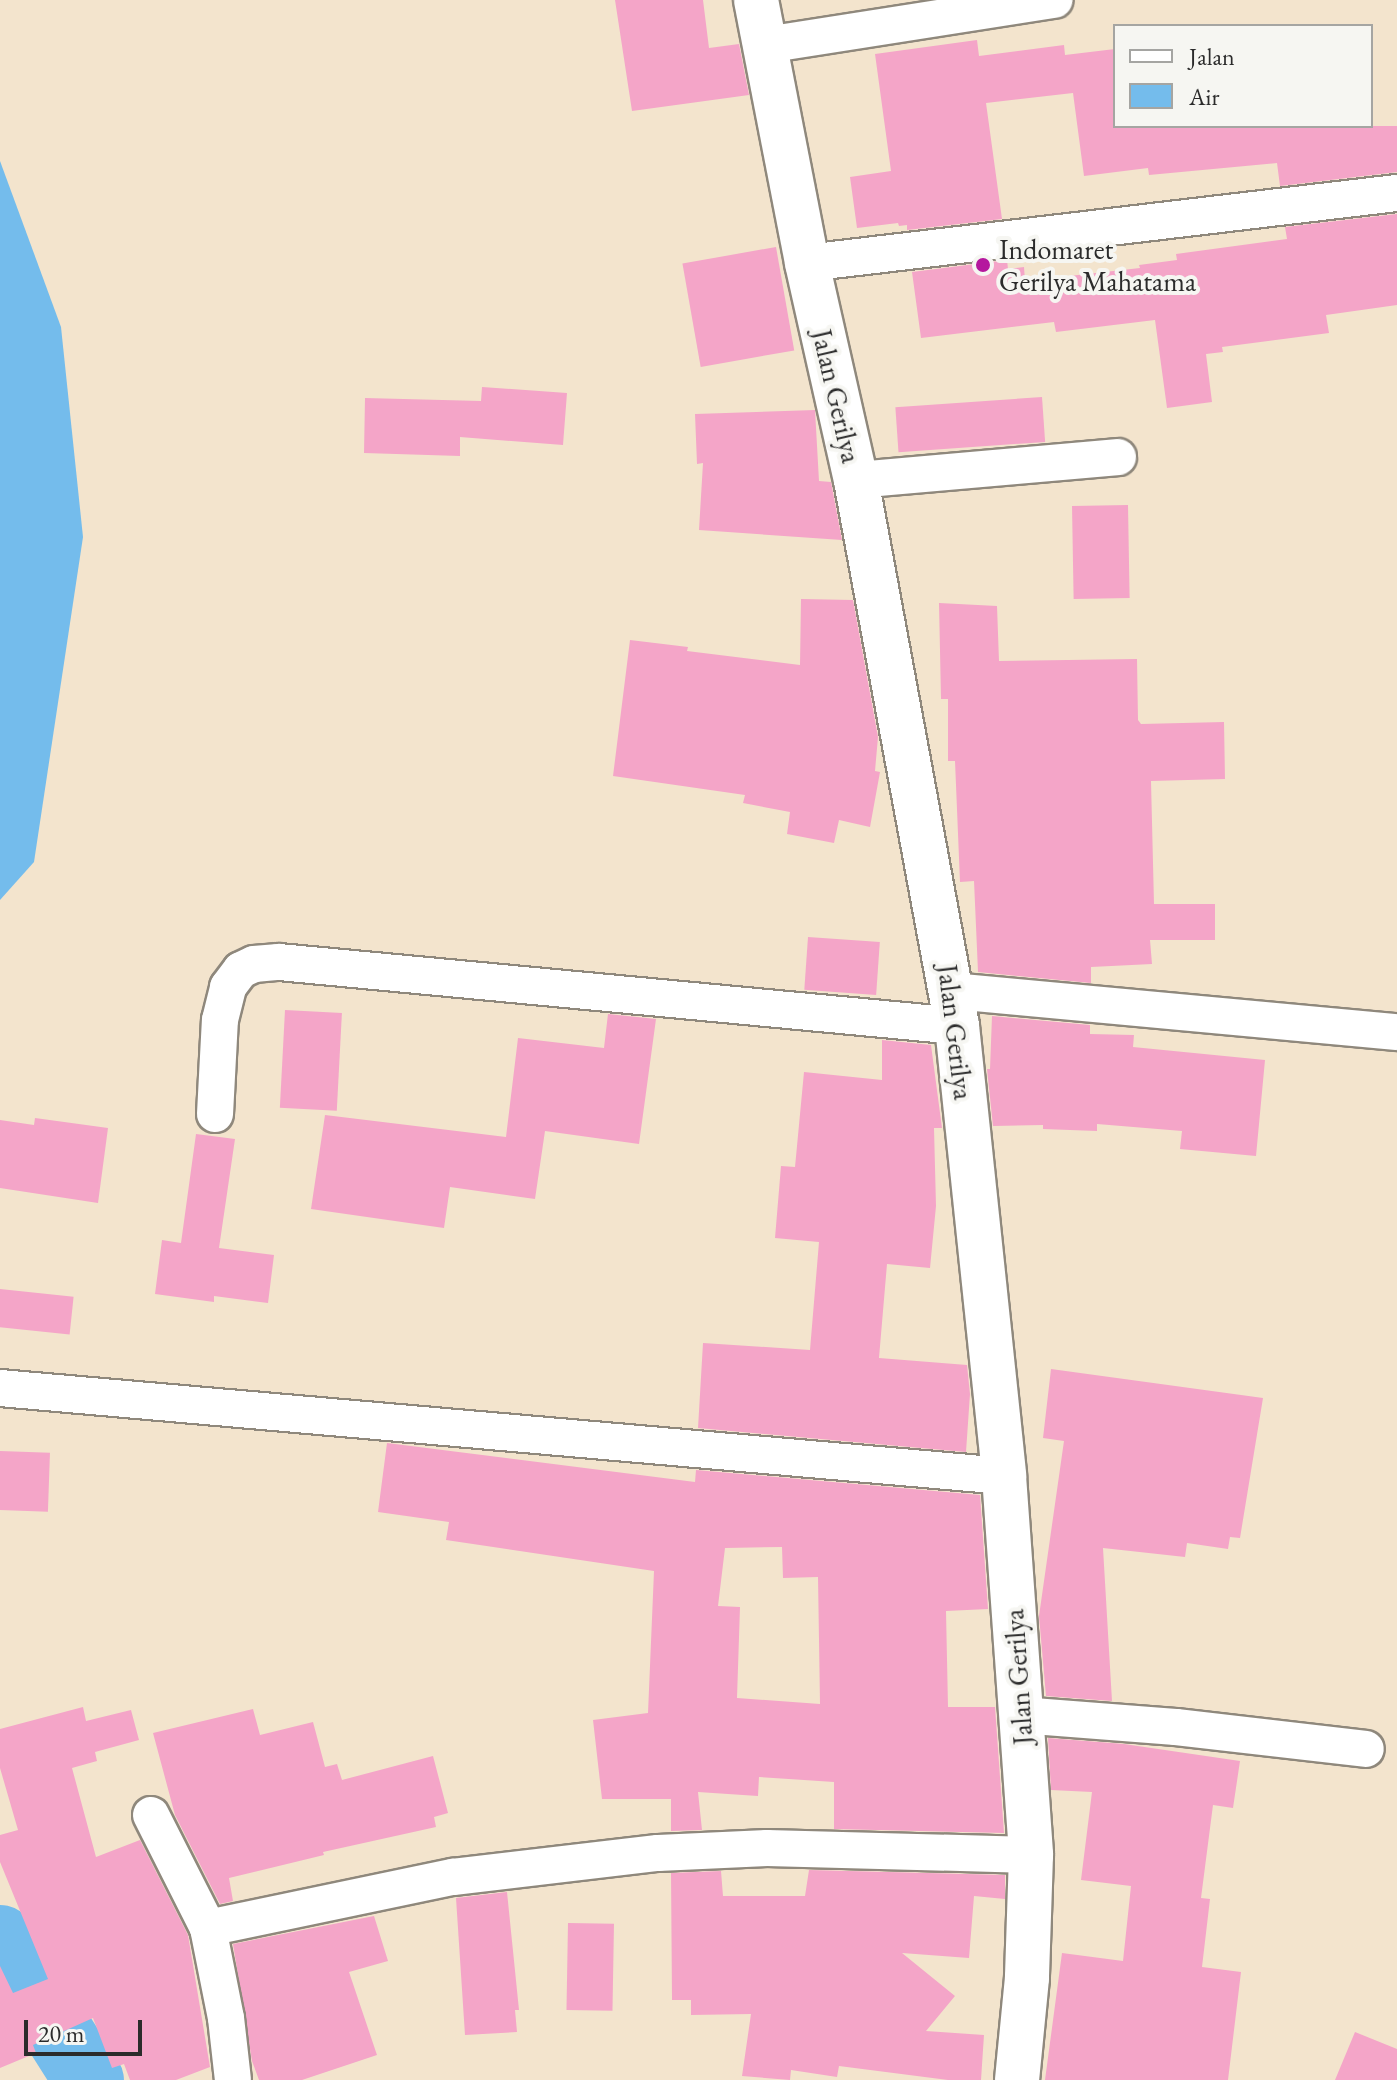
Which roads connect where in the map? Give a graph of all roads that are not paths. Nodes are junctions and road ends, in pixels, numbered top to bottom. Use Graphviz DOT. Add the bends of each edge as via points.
graph roads {
  1 [pos="756,0"];
  2 [pos="1055,0"];
  3 [pos="766,45"];
  4 [pos="1397,193"];
  5 [pos="807,263"];
  6 [pos="1118,457"];
  7 [pos="856,480"];
  8 [pos="955,1009"];
  9 [pos="1397,1032"];
  10 [pos="215,1114"];
  11 [pos="0,1388"];
  12 [pos="1004,1476"];
  13 [pos="1020,1715"];
  14 [pos="1366,1749"];
  15 [pos="151,1815"];
  16 [pos="1031,1855"];
  17 [pos="208,1928"];
  18 [pos="233,2080"];
  19 [pos="1017,2080"];
  1 -- 3 [label="street, Jalan Gerilya"];
  2 -- 3 [label="street"];
  3 -- 5 [label="street, Jalan Gerilya"];
  4 -- 5 [label="street"];
  5 -- 7 [label="street, Jalan Gerilya"];
  6 -- 7 [label="street"];
  7 -- 8 [label="street, Jalan Gerilya"];
  8 -- 9 [label="street"];
  8 -- 10 [label="street" via="254,964 241,970 228,987 220,1020"];
  8 -- 12 [label="street, Jalan Gerilya"];
  11 -- 12 [label="street"];
  12 -- 13 [label="street, Jalan Gerilya"];
  13 -- 14 [label="street"];
  13 -- 16 [label="street, Jalan Gerilya"];
  15 -- 17 [label="street"];
  16 -- 17 [label="street" via="767,1848 658,1853 453,1877"];
  16 -- 19 [label="street, Jalan Gerilya"];
  17 -- 18 [label="street"];
}
